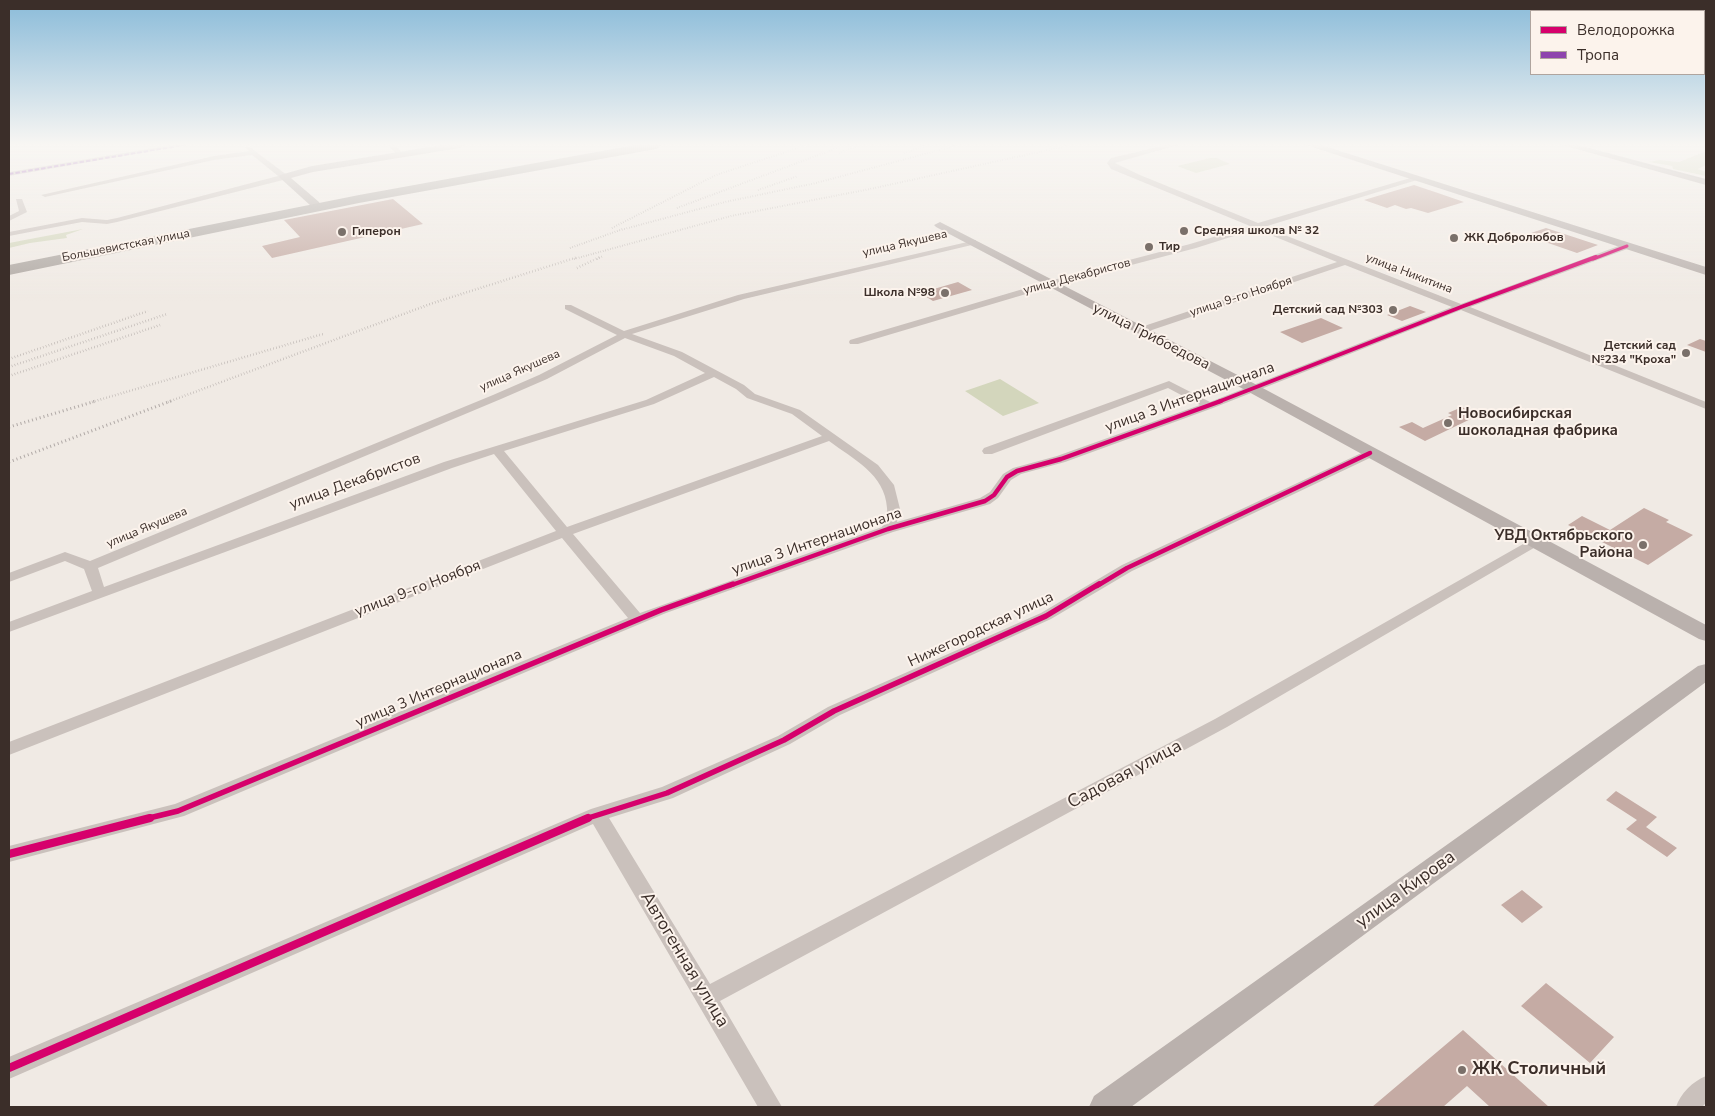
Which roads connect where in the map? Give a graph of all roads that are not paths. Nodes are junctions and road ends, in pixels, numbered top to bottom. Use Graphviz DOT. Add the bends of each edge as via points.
graph roads {
  1 [pos="206,197"];
  2 [pos="307,197"];
  3 [pos="352,197"];
  4 [pos="372,197"];
  5 [pos="1187,197"];
  6 [pos="1352,197"];
  7 [pos="1474,197"];
  8 [pos="19,201"];
  9 [pos="315,204"];
  10 [pos="9,219"];
  11 [pos="940,225"];
  12 [pos="1258,226"];
  13 [pos="9,234"];
  14 [pos="973,242"];
  15 [pos="1627,246"];
  16 [pos="1344,262"];
  17 [pos="9,265"];
  18 [pos="9,270"];
  19 [pos="1706,271"];
  20 [pos="1051,284"];
  21 [pos="568,306"];
  22 [pos="1461,307"];
  23 [pos="1139,331"];
  24 [pos="625,334"];
  25 [pos="854,342"];
  26 [pos="714,373"];
  27 [pos="1252,388"];
  28 [pos="1209,406"];
  29 [pos="1706,406"];
  30 [pos="830,437"];
  31 [pos="496,449"];
  32 [pos="988,451"];
  33 [pos="1370,453"];
  34 [pos="888,529"];
  35 [pos="564,532"];
  36 [pos="1537,542"];
  37 [pos="90,566"];
  38 [pos="9,578"];
  39 [pos="100,594"];
  40 [pos="637,620"];
  41 [pos="9,627"];
  42 [pos="1706,634"];
  43 [pos="1706,671"];
  44 [pos="9,749"];
  45 [pos="597,814"];
  46 [pos="9,854"];
  47 [pos="706,998"];
  48 [pos="9,1068"];
  49 [pos="1706,1087"];
  50 [pos="771,1107"];
  51 [pos="1105,1107"];
  52 [pos="1687,1107"];
  1 -- 13 [label="street" via="117,220 82,220"];
  2 -- 9 [label="street"];
  3 -- 9 [label="highway, Большевистская улица"];
  4 -- 18 [label="highway, Большевистская улица"];
  5 -- 12 [label="street, улица Никитина"];
  6 -- 12 [label="street, улица Декабристов"];
  7 -- 15 [label="street"];
  8 -- 10 [label="street" via="23,212"];
  9 -- 17 [label="highway, Большевистская улица"];
  11 -- 14 [label="street, улица Грибоедова"];
  12 -- 16 [label="street, улица Никитина"];
  12 -- 20 [label="street, улица Декабристов"];
  14 -- 20 [label="street, улица Грибоедова"];
  14 -- 24 [label="street, улица Якушева" via="741,298"];
  15 -- 19 [label="street"];
  15 -- 22 [label="street, улица 3 Интернационала"];
  16 -- 22 [label="street, улица Никитина"];
  16 -- 23 [label="street, улица 9-го Ноября"];
  20 -- 23 [label="street, улица Грибоедова"];
  20 -- 25 [label="street, улица Декабристов"];
  21 -- 24 [label="street"];
  22 -- 27 [label="street, улица 3 Интернационала"];
  22 -- 29 [label="street, улица Никитина"];
  23 -- 27 [label="street, улица Грибоедова"];
  24 -- 26 [label="street" via="678,354"];
  24 -- 37 [label="street, улица Якушева" via="498,398"];
  26 -- 30 [label="street" via="740,386 751,396 796,412"];
  26 -- 31 [label="street, улица Декабристов" via="650,402"];
  27 -- 28 [label="street, улица 3 Интернационала"];
  27 -- 33 [label="street, улица Грибоедова"];
  28 -- 32 [label="street" via="1170,384"];
  28 -- 34 [label="street, улица 3 Интернационала" via="1017,471 1007,476 994,495 985,501"];
  30 -- 34 [label="street" via="874,468 888,485 894,509"];
  30 -- 35 [label="street, улица 9-го Ноября"];
  31 -- 35 [label="street"];
  31 -- 39 [label="street, улица Декабристов"];
  33 -- 36 [label="street, улица Грибоедова"];
  33 -- 45 [label="street, Нижегородская улица" via="1126,568 1046,616 834,711 784,740 666,793"];
  34 -- 40 [label="street, улица 3 Интернационала"];
  35 -- 40 [label="street"];
  35 -- 44 [label="street, улица 9-го Ноября"];
  36 -- 42 [label="street, улица Грибоедова"];
  36 -- 47 [label="street, Садовая улица" via="1221,723"];
  37 -- 38 [label="street" via="65,556"];
  37 -- 39 [label="street"];
  39 -- 41 [label="street, улица Декабристов"];
  40 -- 46 [label="street, улица 3 Интернационала" via="178,811"];
  43 -- 51 [label="street, улица Кирова"];
  45 -- 47 [label="street, Автогенная улица"];
  45 -- 48 [label="street, Нижегородская улица"];
  47 -- 50 [label="street, Автогенная улица"];
  49 -- 52 [label="street"];
}
